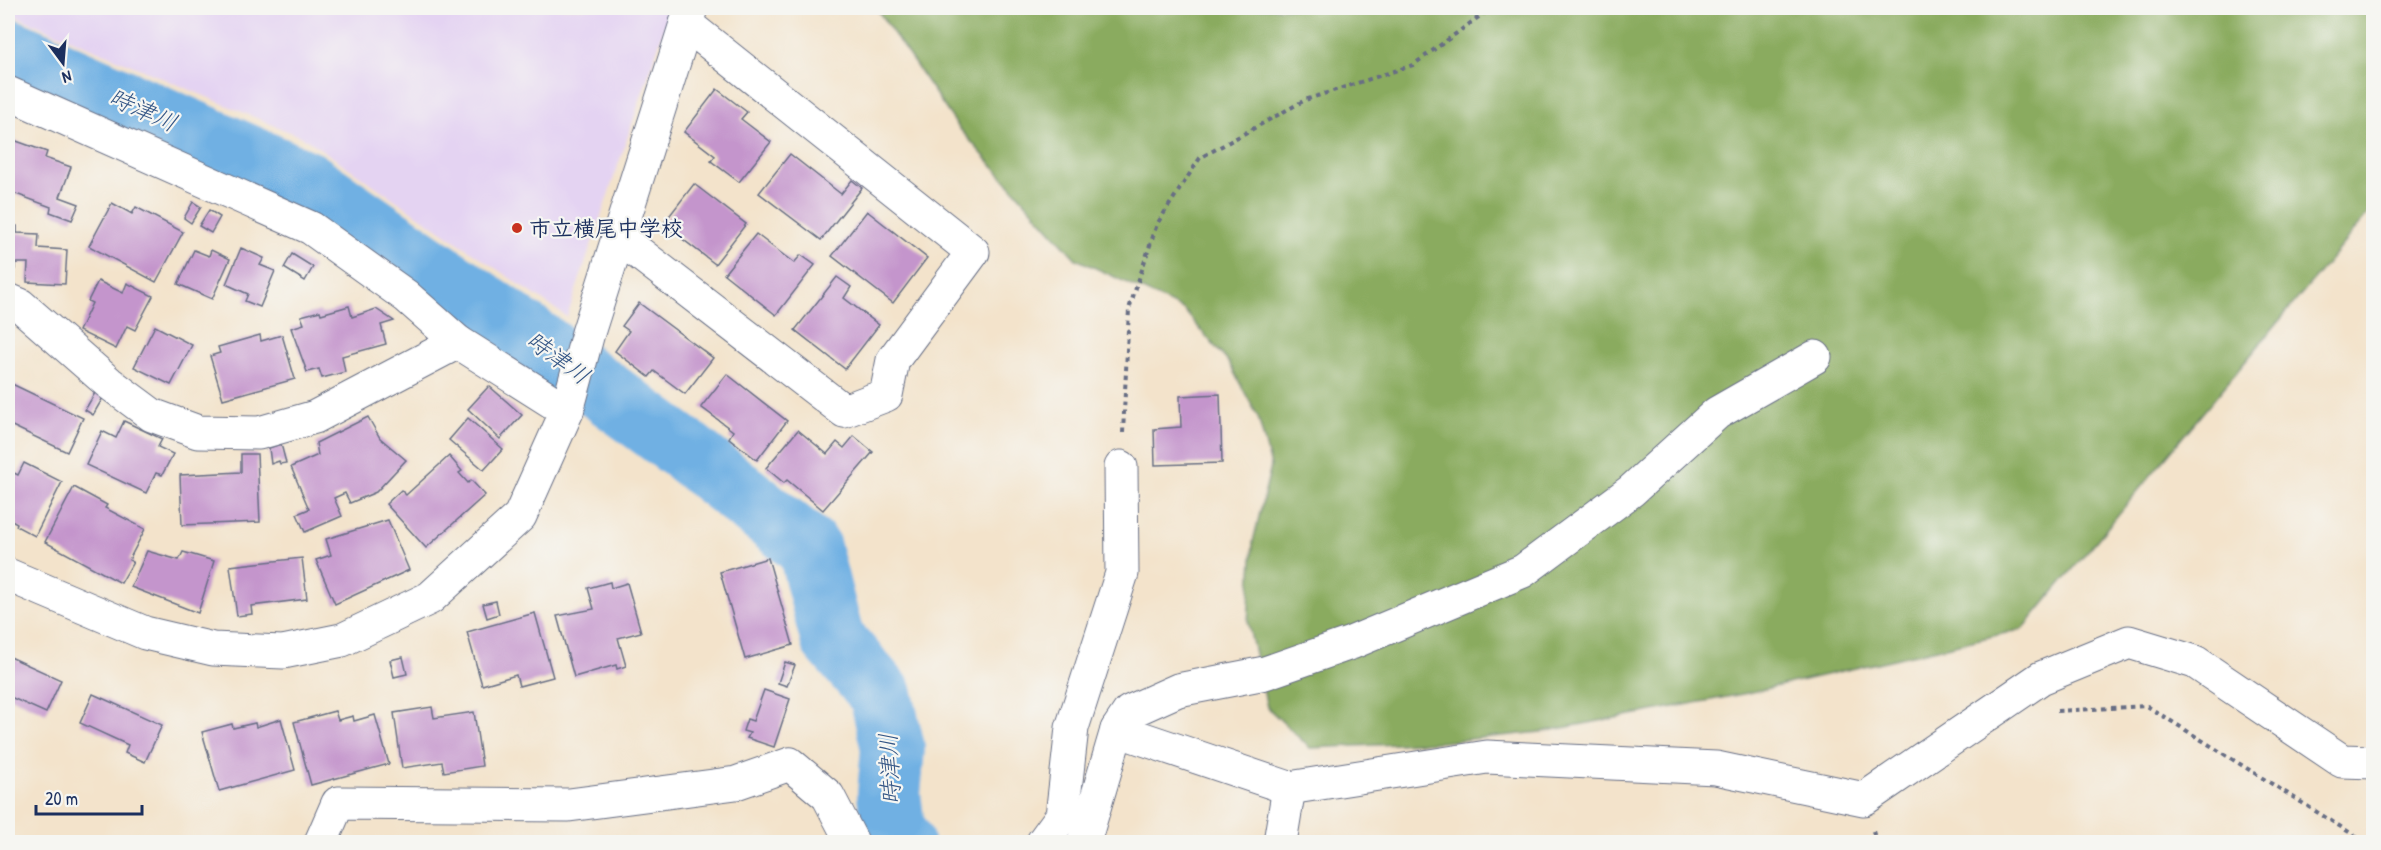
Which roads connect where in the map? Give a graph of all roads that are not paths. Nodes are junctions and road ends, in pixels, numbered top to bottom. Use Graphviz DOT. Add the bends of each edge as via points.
graph roads {
  1 [pos="688,16"];
  2 [pos="8,93"];
  3 [pos="618,237"];
  4 [pos="8,300"];
  5 [pos="458,342"];
  6 [pos="1815,357"];
  7 [pos="567,410"];
  8 [pos="1121,467"];
  9 [pos="8,574"];
  10 [pos="1117,730"];
  11 [pos="2373,762"];
  12 [pos="1289,788"];
  13 [pos="321,843"];
  14 [pos="852,843"];
  15 [pos="1043,843"];
  16 [pos="1084,843"];
  17 [pos="1280,843"];
  1 -- 3 [label="street"];
  1 -- 3 [label="street" via="973,252 893,360 886,395 844,411"];
  2 -- 5 [label="street" via="311,228 406,296"];
  3 -- 7 [label="street"];
  4 -- 5 [label="street" via="20,305 152,415 198,432 259,433 315,417"];
  5 -- 7 [label="street"];
  6 -- 10 [label="street" via="1717,413 1631,490 1523,571 1351,643 1265,673 1178,690 1129,712"];
  7 -- 9 [label="street" via="520,516 430,598 342,640 283,652 213,649 145,633"];
  8 -- 15 [label="street" via="1122,573 1072,728 1062,816"];
  10 -- 12 [label="street"];
  10 -- 16 [label="street"];
  11 -- 12 [label="street" via="2342,761 2196,662 2128,642 2041,678 1864,798 1716,768 1487,757"];
  12 -- 17 [label="street"];
  13 -- 14 [label="street" via="338,803 569,805 736,783 790,764 828,796"];
}
